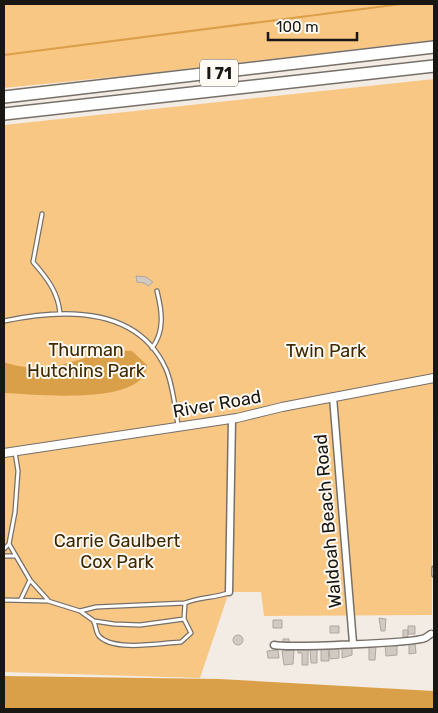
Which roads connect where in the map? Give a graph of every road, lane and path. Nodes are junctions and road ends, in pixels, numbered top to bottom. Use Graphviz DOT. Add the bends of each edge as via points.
graph roads {
  1 [pos="434,47"];
  2 [pos="434,66"];
  3 [pos="4,97"];
  4 [pos="4,114"];
  5 [pos="42,214"];
  6 [pos="157,291"];
  7 [pos="60,313"];
  8 [pos="4,321"];
  9 [pos="152,348"];
  10 [pos="434,378"];
  11 [pos="332,397"];
  12 [pos="232,419"];
  13 [pos="178,426"];
  14 [pos="15,451"];
  15 [pos="4,453"];
  16 [pos="9,544"];
  17 [pos="4,549"];
  18 [pos="4,556"];
  19 [pos="16,556"];
  20 [pos="434,568"];
  21 [pos="434,575"];
  22 [pos="30,580"];
  23 [pos="229,592"];
  24 [pos="21,599"];
  25 [pos="4,600"];
  26 [pos="48,601"];
  27 [pos="186,603"];
  28 [pos="80,610"];
  29 [pos="184,619"];
  30 [pos="94,621"];
  31 [pos="431,634"];
  32 [pos="353,643"];
  33 [pos="274,645"];
  1 -- 3 [label="highway, I 71"];
  2 -- 4 [label="highway, I 71"];
  5 -- 7 [label="lane" via="33,262 54,289"];
  6 -- 9 [label="lane" via="162,316 160,333"];
  7 -- 8 [label="lane"];
  7 -- 9 [label="lane" via="103,316 131,328"];
  9 -- 13 [label="lane" via="166,369"];
  10 -- 11 [label="street, River Road"];
  11 -- 12 [label="street, River Road"];
  11 -- 32 [label="street, Waldoah Beach Road"];
  12 -- 13 [label="street, River Road"];
  12 -- 23 [label="street"];
  13 -- 14 [label="street, River Road"];
  14 -- 15 [label="street, River Road"];
  14 -- 16 [label="lane" via="18,471"];
  16 -- 17 [label="lane"];
  16 -- 19 [label="lane"];
  18 -- 19 [label="lane"];
  19 -- 22 [label="lane"];
  20 -- 21 [label="lane"];
  22 -- 24 [label="lane"];
  22 -- 26 [label="lane"];
  23 -- 27 [label="lane"];
  24 -- 25 [label="lane"];
  24 -- 26 [label="lane"];
  26 -- 28 [label="lane"];
  27 -- 28 [label="lane"];
  27 -- 29 [label="lane"];
  28 -- 30 [label="lane"];
  29 -- 30 [label="lane" via="140,625"];
  29 -- 30 [label="lane" via="191,633 181,642 120,645 97,635"];
  31 -- 32 [label="street" via="422,639"];
  32 -- 33 [label="street"];
}
